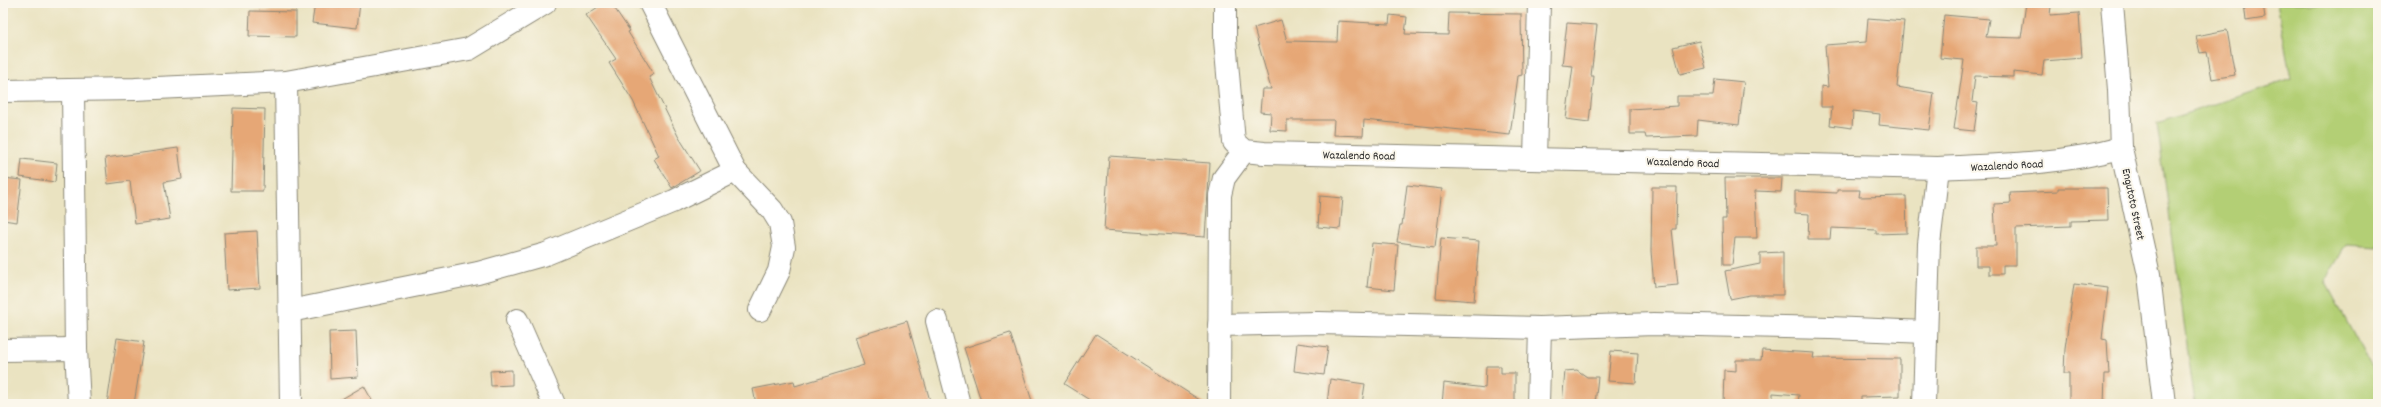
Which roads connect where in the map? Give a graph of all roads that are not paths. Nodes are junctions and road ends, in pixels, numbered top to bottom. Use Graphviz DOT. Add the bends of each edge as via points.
graph roads {
  1 [pos="545,3"];
  2 [pos="650,3"];
  3 [pos="1225,3"];
  4 [pos="1539,3"];
  5 [pos="2112,3"];
  6 [pos="286,82"];
  7 [pos="73,90"];
  8 [pos="3,91"];
  9 [pos="2121,148"];
  10 [pos="1244,151"];
  11 [pos="1535,159"];
  12 [pos="1938,168"];
  13 [pos="735,171"];
  14 [pos="290,310"];
  15 [pos="760,310"];
  16 [pos="517,320"];
  17 [pos="937,321"];
  18 [pos="1219,325"];
  19 [pos="1540,328"];
  20 [pos="1926,332"];
  21 [pos="76,349"];
  22 [pos="3,350"];
  23 [pos="79,404"];
  24 [pos="291,404"];
  25 [pos="554,404"];
  26 [pos="959,404"];
  27 [pos="1219,404"];
  28 [pos="1538,404"];
  29 [pos="1924,404"];
  30 [pos="2164,404"];
  1 -- 6 [label="street" via="469,49"];
  2 -- 13 [label="street"];
  3 -- 10 [label="street" via="1225,40 1234,142"];
  4 -- 11 [label="street"];
  5 -- 9 [label="street, Engutoto Street"];
  6 -- 7 [label="street"];
  6 -- 14 [label="street"];
  7 -- 8 [label="street"];
  7 -- 21 [label="street"];
  9 -- 12 [label="street, Wazalendo Road" via="2092,156 2047,162"];
  9 -- 30 [label="street, Engutoto Street" via="2149,274"];
  10 -- 11 [label="street, Wazalendo Road"];
  10 -- 18 [label="street" via="1224,178 1220,195"];
  11 -- 12 [label="street, Wazalendo Road"];
  12 -- 20 [label="street" via="1929,244"];
  13 -- 14 [label="street" via="674,201 546,254 478,273"];
  13 -- 15 [label="street" via="772,210 780,223 784,247 778,271"];
  14 -- 24 [label="street"];
  16 -- 25 [label="street"];
  17 -- 26 [label="street"];
  18 -- 19 [label="street" via="1310,323"];
  18 -- 27 [label="street"];
  19 -- 20 [label="street" via="1654,324"];
  19 -- 28 [label="street"];
  20 -- 29 [label="street"];
  21 -- 22 [label="street"];
  21 -- 23 [label="street"];
}
